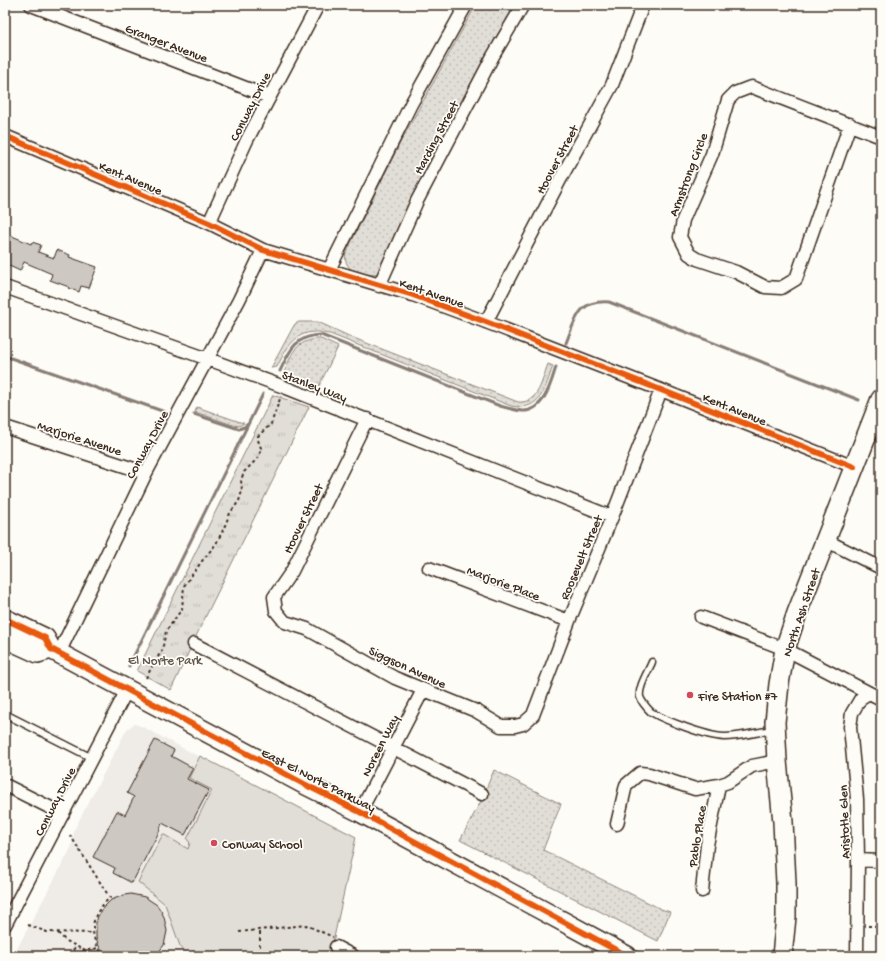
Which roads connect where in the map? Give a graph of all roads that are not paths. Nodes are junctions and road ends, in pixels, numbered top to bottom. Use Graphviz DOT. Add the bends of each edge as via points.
graph roads {
  1 [pos="31,5"];
  2 [pos="318,5"];
  3 [pos="466,5"];
  4 [pos="523,5"];
  5 [pos="643,5"];
  6 [pos="269,97"];
  7 [pos="850,124"];
  8 [pos="5,136"];
  9 [pos="881,136"];
  10 [pos="209,222"];
  11 [pos="263,250"];
  12 [pos="329,270"];
  13 [pos="379,286"];
  14 [pos="5,288"];
  15 [pos="486,322"];
  16 [pos="208,359"];
  17 [pos="660,390"];
  18 [pos="881,399"];
  19 [pos="366,419"];
  20 [pos="6,431"];
  21 [pos="854,467"];
  22 [pos="146,473"];
  23 [pos="612,517"];
  24 [pos="825,540"];
  25 [pos="429,568"];
  26 [pos="881,568"];
  27 [pos="701,617"];
  28 [pos="5,619"];
  29 [pos="569,621"];
  30 [pos="290,624"];
  31 [pos="5,638"];
  32 [pos="194,644"];
  33 [pos="785,649"];
  34 [pos="55,651"];
  35 [pos="652,662"];
  36 [pos="127,690"];
  37 [pos="423,690"];
  38 [pos="869,693"];
  39 [pos="881,699"];
  40 [pos="5,714"];
  41 [pos="515,726"];
  42 [pos="776,730"];
  43 [pos="393,748"];
  44 [pos="92,758"];
  45 [pos="777,761"];
  46 [pos="719,785"];
  47 [pos="7,786"];
  48 [pos="482,794"];
  49 [pos="360,812"];
  50 [pos="63,814"];
  51 [pos="617,824"];
  52 [pos="858,860"];
  53 [pos="881,861"];
  54 [pos="702,891"];
  55 [pos="7,918"];
  56 [pos="335,942"];
  57 [pos="353,956"];
  58 [pos="626,956"];
  59 [pos="782,956"];
  60 [pos="857,956"];
  1 -- 6 [label="street, Granger Avenue"];
  2 -- 6 [label="street, Conway Drive"];
  3 -- 12 [label="street" via="411,104"];
  4 -- 13 [label="street, Harding Street" via="493,56 417,201"];
  5 -- 15 [label="street, Hoover Street" via="612,85"];
  6 -- 10 [label="street, Conway Drive"];
  7 -- 7 [label="street, Armstrong Circle" via="796,279 781,288 765,287 736,272 689,254 680,237 683,220 712,154 728,100 735,93 752,87"];
  7 -- 9 [label="street, Armstrong Circle"];
  8 -- 10 [label="street, Kent Avenue"];
  10 -- 11 [label="street, Kent Avenue"];
  11 -- 12 [label="street, Kent Avenue"];
  11 -- 16 [label="street, Conway Drive"];
  12 -- 13 [label="street, Kent Avenue"];
  13 -- 15 [label="street, Kent Avenue"];
  14 -- 16 [label="street, Stanley Way"];
  15 -- 17 [label="street, Kent Avenue"];
  16 -- 19 [label="street, Stanley Way"];
  16 -- 22 [label="street, Conway Drive"];
  17 -- 21 [label="street, Kent Avenue"];
  17 -- 23 [label="street, Roosevelt Street"];
  18 -- 21 [label="main road, North Ash Street"];
  19 -- 23 [label="street, Stanley Way"];
  19 -- 30 [label="street, Hoover Street" via="292,571 274,597 276,611"];
  20 -- 22 [label="street, Marjorie Avenue"];
  21 -- 24 [label="main road, North Ash Street"];
  22 -- 34 [label="street, Conway Drive"];
  23 -- 29 [label="street, Roosevelt Street"];
  24 -- 26 [label="street"];
  24 -- 33 [label="main road, North Ash Street"];
  25 -- 29 [label="street, Marjorie Place"];
  27 -- 33 [label="street"];
  28 -- 34 [label="main road, East El Norte Parkway" via="45,638"];
  29 -- 41 [label="street, Roosevelt Street" via="533,715 523,724"];
  30 -- 37 [label="street, Siggson Avenue" via="307,629 395,678"];
  31 -- 34 [label="main road" via="38,653"];
  32 -- 43 [label="street"];
  33 -- 38 [label="street"];
  33 -- 42 [label="main road, North Ash Street" via="779,684"];
  34 -- 36 [label="main road, East El Norte Parkway"];
  35 -- 42 [label="lane" via="640,690 640,698 655,714 713,736 726,737"];
  36 -- 44 [label="street, Conway Drive"];
  36 -- 49 [label="main road, East El Norte Parkway"];
  37 -- 41 [label="street, Siggson Avenue" via="476,711 501,726"];
  37 -- 43 [label="street, Noreen Way"];
  38 -- 39 [label="street"];
  38 -- 52 [label="street, Aristotle Glen" via="861,698 852,713 850,727 857,799"];
  40 -- 44 [label="lane"];
  42 -- 45 [label="main road, North Ash Street"];
  43 -- 48 [label="street"];
  43 -- 49 [label="street, Noreen Way"];
  44 -- 50 [label="street, Conway Drive"];
  45 -- 46 [label="street" via="752,766"];
  45 -- 59 [label="main road, North Ash Street" via="786,883"];
  46 -- 51 [label="street" via="695,789 640,773 626,785"];
  46 -- 54 [label="street, Pablo Place" via="707,845"];
  47 -- 50 [label="street"];
  49 -- 58 [label="main road, East El Norte Parkway"];
  50 -- 55 [label="street, Conway Drive"];
  52 -- 53 [label="street"];
  52 -- 60 [label="street, Aristotle Glen"];
  56 -- 57 [label="street"];
}
